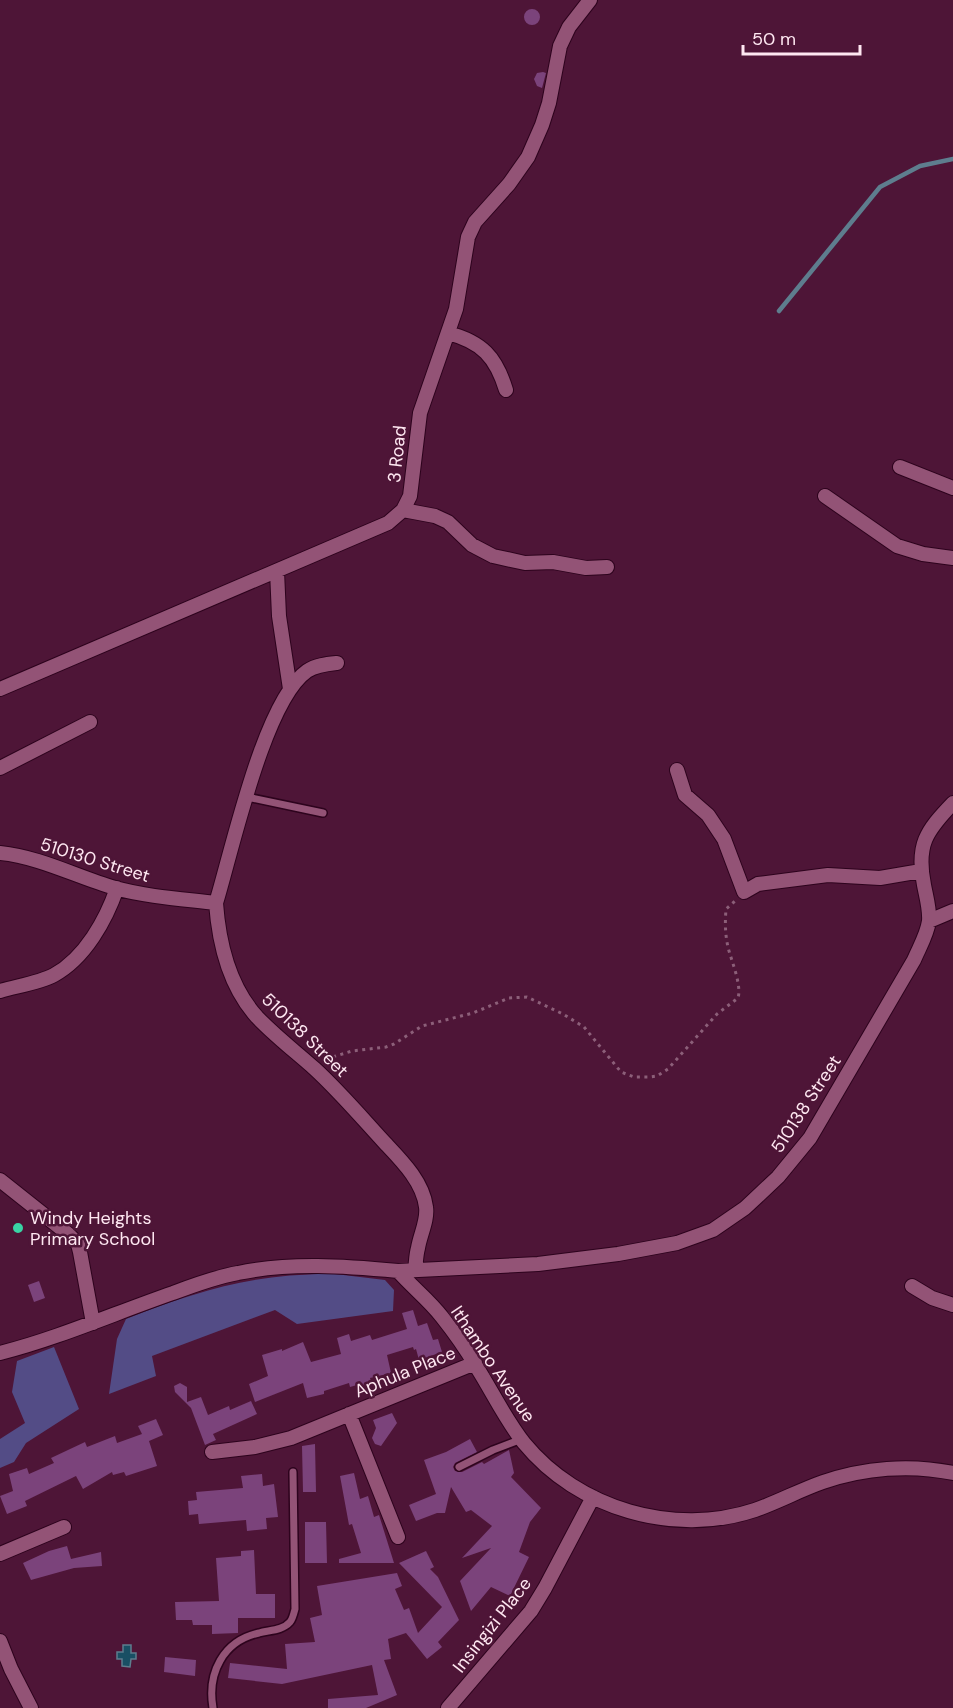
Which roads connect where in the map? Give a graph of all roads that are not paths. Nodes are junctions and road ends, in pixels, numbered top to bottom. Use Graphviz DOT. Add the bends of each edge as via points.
graph roads {
  1 [pos="590,0"];
  2 [pos="448,333"];
  3 [pos="506,390"];
  4 [pos="900,467"];
  5 [pos="953,488"];
  6 [pos="825,496"];
  7 [pos="403,510"];
  8 [pos="953,558"];
  9 [pos="607,567"];
  10 [pos="278,571"];
  11 [pos="337,663"];
  12 [pos="0,688"];
  13 [pos="290,689"];
  14 [pos="90,722"];
  15 [pos="0,768"];
  16 [pos="676,770"];
  17 [pos="247,796"];
  18 [pos="953,803"];
  19 [pos="324,813"];
  20 [pos="0,853"];
  21 [pos="921,871"];
  22 [pos="117,888"];
  23 [pos="216,903"];
  24 [pos="953,911"];
  25 [pos="929,921"];
  26 [pos="0,991"];
  27 [pos="0,1180"];
  28 [pos="416,1270"];
  29 [pos="398,1271"];
  30 [pos="912,1286"];
  31 [pos="953,1305"];
  32 [pos="93,1323"];
  33 [pos="0,1353"];
  34 [pos="475,1363"];
  35 [pos="349,1414"];
  36 [pos="522,1439"];
  37 [pos="212,1452"];
  38 [pos="459,1467"];
  39 [pos="293,1472"];
  40 [pos="953,1473"];
  41 [pos="593,1497"];
  42 [pos="64,1527"];
  43 [pos="398,1537"];
  44 [pos="0,1554"];
  45 [pos="0,1641"];
  46 [pos="31,1708"];
  47 [pos="213,1708"];
  48 [pos="448,1708"];
  1 -- 2 [label="street, 3 Road" via="560,46 549,103 528,157 475,222 468,237 460,292"];
  2 -- 3 [label="street" via="467,338 488,356 497,366"];
  2 -- 7 [label="street, 3 Road" via="420,413 413,487"];
  4 -- 5 [label="street"];
  6 -- 8 [label="street" via="897,546"];
  7 -- 9 [label="street" via="448,522 471,545 493,556 525,563"];
  7 -- 10 [label="street, 3 Road" via="387,523"];
  10 -- 12 [label="street, 3 Road"];
  10 -- 13 [label="street" via="279,616"];
  11 -- 13 [label="street, 510138 Street" via="307,671"];
  13 -- 17 [label="street, 510138 Street" via="268,731"];
  14 -- 15 [label="street"];
  16 -- 21 [label="street" via="685,795 708,815 724,839 744,892 758,884 828,875 880,878"];
  17 -- 19 [label="lane"];
  17 -- 23 [label="street, 510138 Street"];
  18 -- 21 [label="street, 510138 Street" via="923,842"];
  20 -- 22 [label="street, 510130 Street"];
  21 -- 25 [label="street, 510138 Street"];
  22 -- 23 [label="street, 510130 Street"];
  22 -- 26 [label="street" via="99,928 69,964 54,975"];
  23 -- 28 [label="street, 510138 Street" via="224,957 239,991 258,1018 353,1107 420,1188 427,1209"];
  24 -- 25 [label="street"];
  25 -- 28 [label="street, 510138 Street" via="914,960 810,1138 778,1177 745,1208 713,1230 677,1243 618,1254 538,1264"];
  27 -- 32 [label="street" via="78,1244"];
  28 -- 29 [label="street, 510138 Street"];
  29 -- 32 [label="street" via="322,1266 238,1273"];
  29 -- 34 [label="street, Ithambo Avenue" via="441,1316"];
  30 -- 31 [label="street"];
  32 -- 33 [label="street"];
  34 -- 35 [label="street, Aphula Place"];
  34 -- 36 [label="street, Ithambo Avenue"];
  35 -- 37 [label="street, Aphula Place" via="291,1438"];
  35 -- 43 [label="street, Aphula Place"];
  36 -- 38 [label="lane"];
  36 -- 41 [label="street, Ithambo Avenue" via="542,1462"];
  39 -- 47 [label="lane" via="295,1610 290,1622 278,1630 257,1633 229,1647 215,1669"];
  40 -- 41 [label="street, Ithambo Avenue" via="932,1469 878,1470 823,1482 755,1510 697,1520 638,1514"];
  41 -- 48 [label="street, Insingizi Place" via="531,1611"];
  42 -- 44 [label="street"];
  45 -- 46 [label="street"];
}
